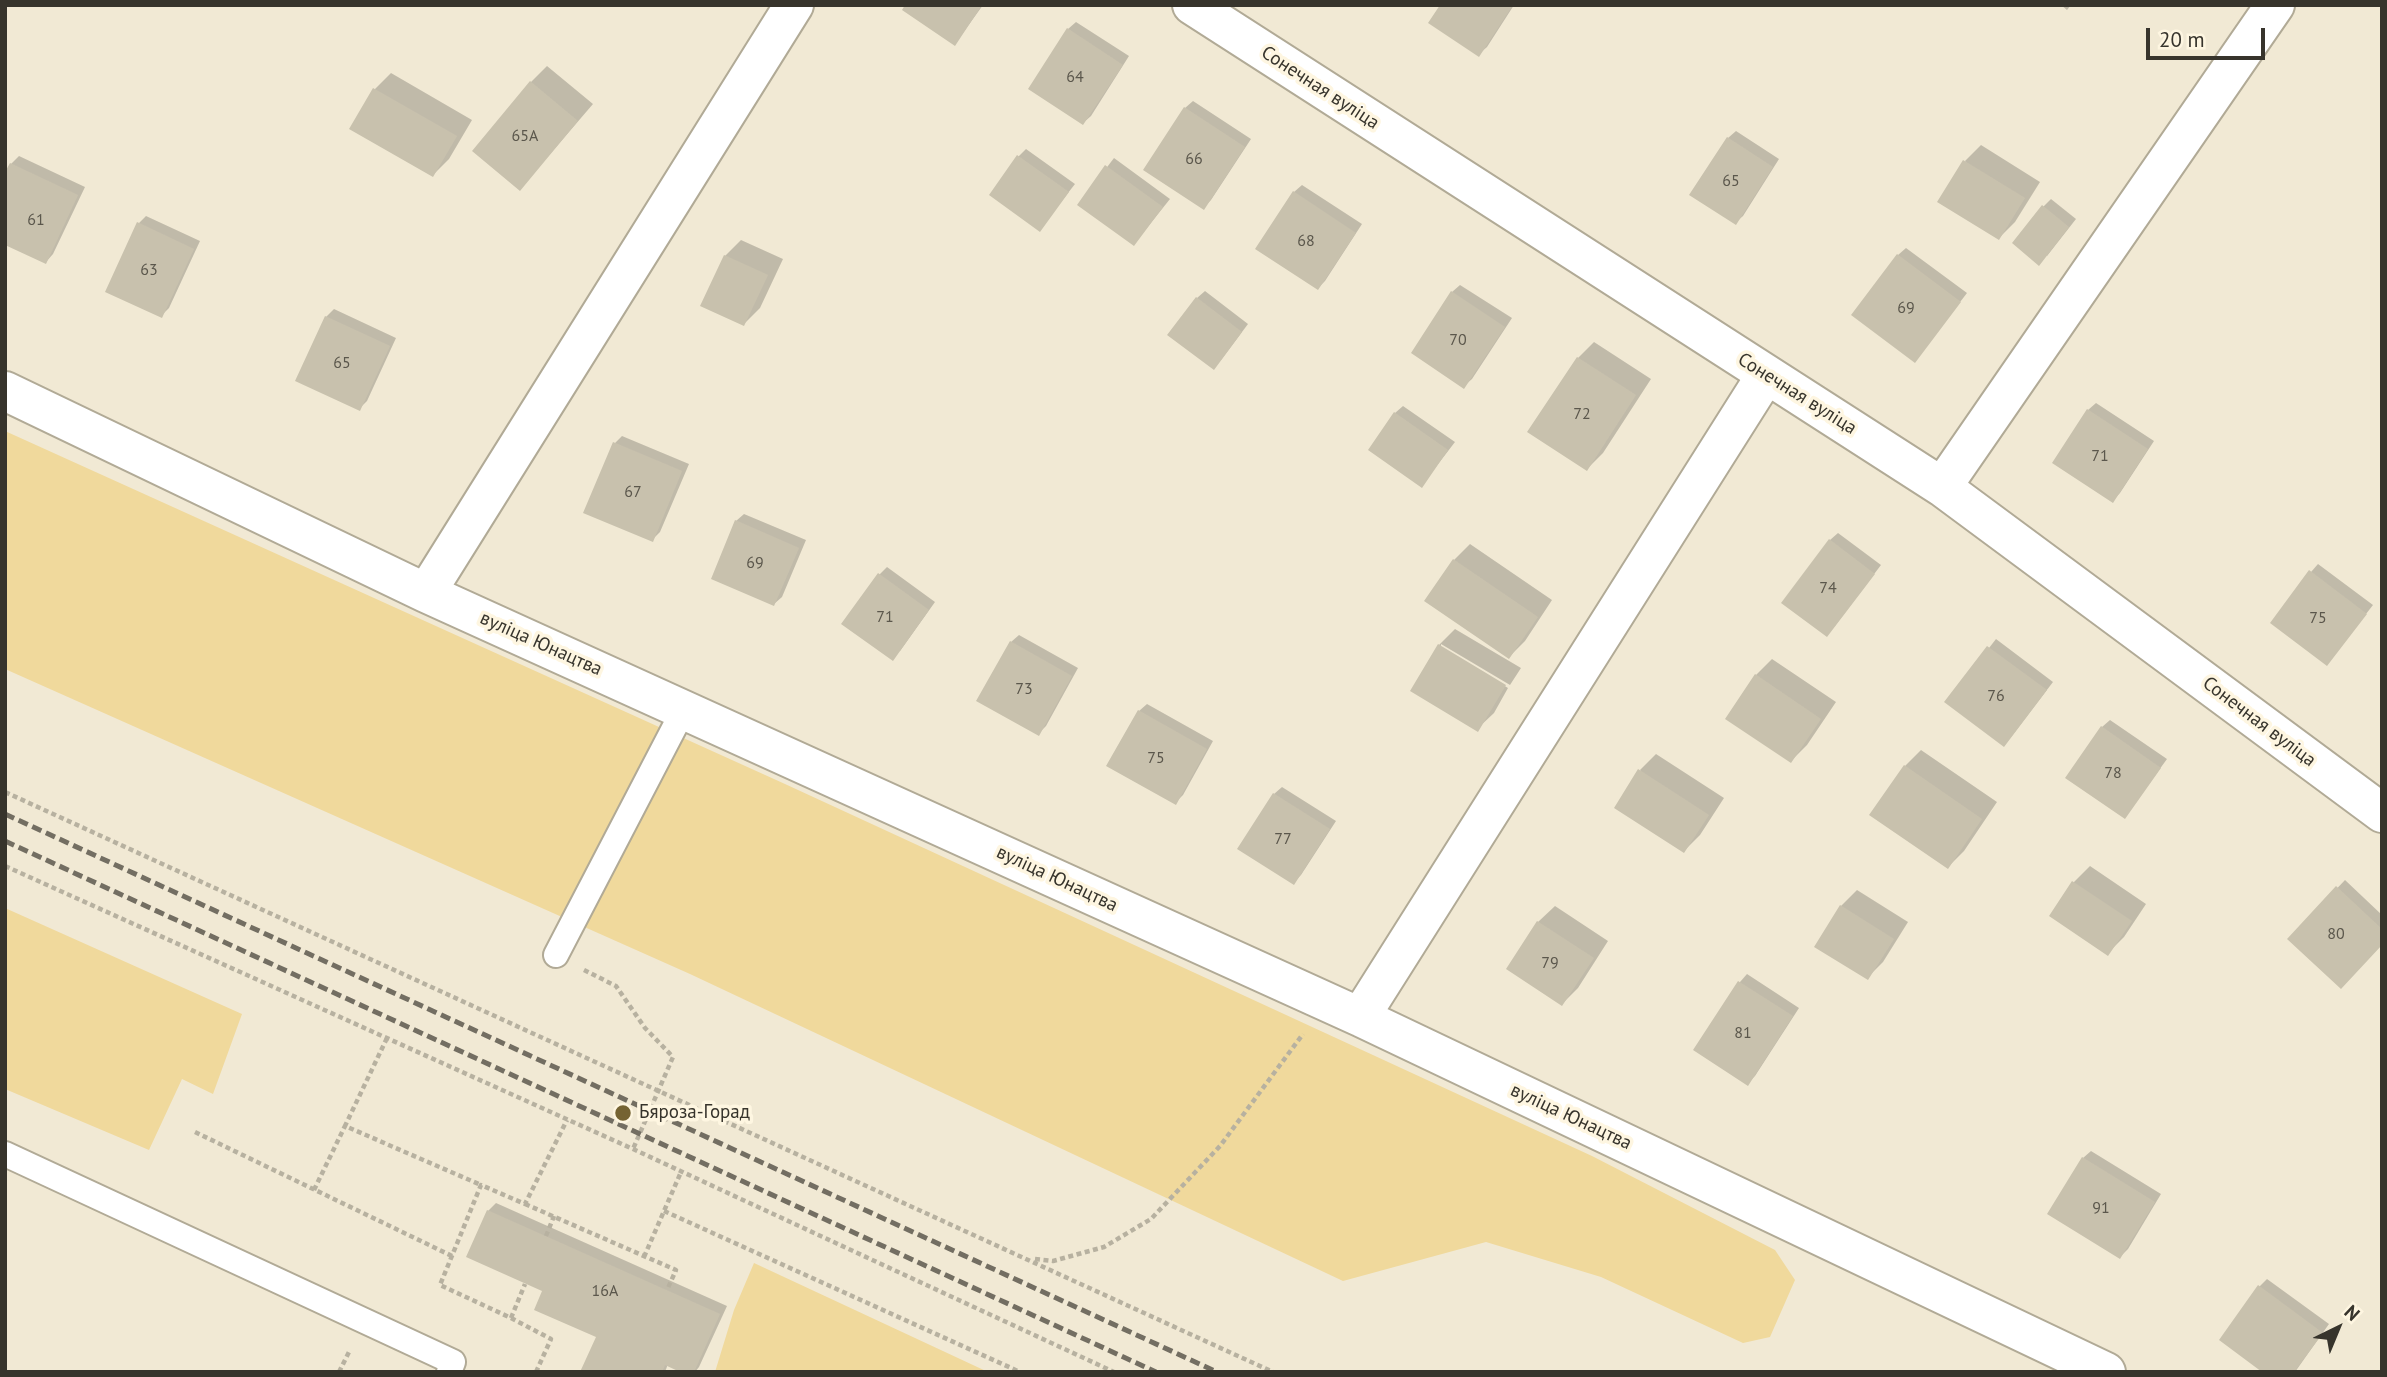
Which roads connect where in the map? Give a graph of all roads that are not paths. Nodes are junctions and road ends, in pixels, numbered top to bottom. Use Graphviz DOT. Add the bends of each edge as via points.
graph roads {
  1 [pos="794,5"];
  2 [pos="1192,5"];
  3 [pos="2275,5"];
  4 [pos="1766,375"];
  5 [pos="5,391"];
  6 [pos="1942,487"];
  7 [pos="426,593"];
  8 [pos="684,709"];
  9 [pos="2382,813"];
  10 [pos="556,954"];
  11 [pos="1343,1010"];
  12 [pos="5,1154"];
  13 [pos="449,1372"];
  14 [pos="2106,1372"];
  1 -- 7 [label="street"];
  2 -- 4 [label="street, Сонечная вуліца"];
  3 -- 6 [label="street"];
  4 -- 6 [label="street, Сонечная вуліца"];
  4 -- 11 [label="street"];
  5 -- 7 [label="street, вуліца Юнацтва"];
  6 -- 9 [label="street, Сонечная вуліца"];
  7 -- 8 [label="street, вуліца Юнацтва"];
  8 -- 10 [label="lane"];
  8 -- 11 [label="street, вуліца Юнацтва"];
  11 -- 14 [label="street, вуліца Юнацтва"];
  12 -- 13 [label="lane" via="453,1362"];
}
